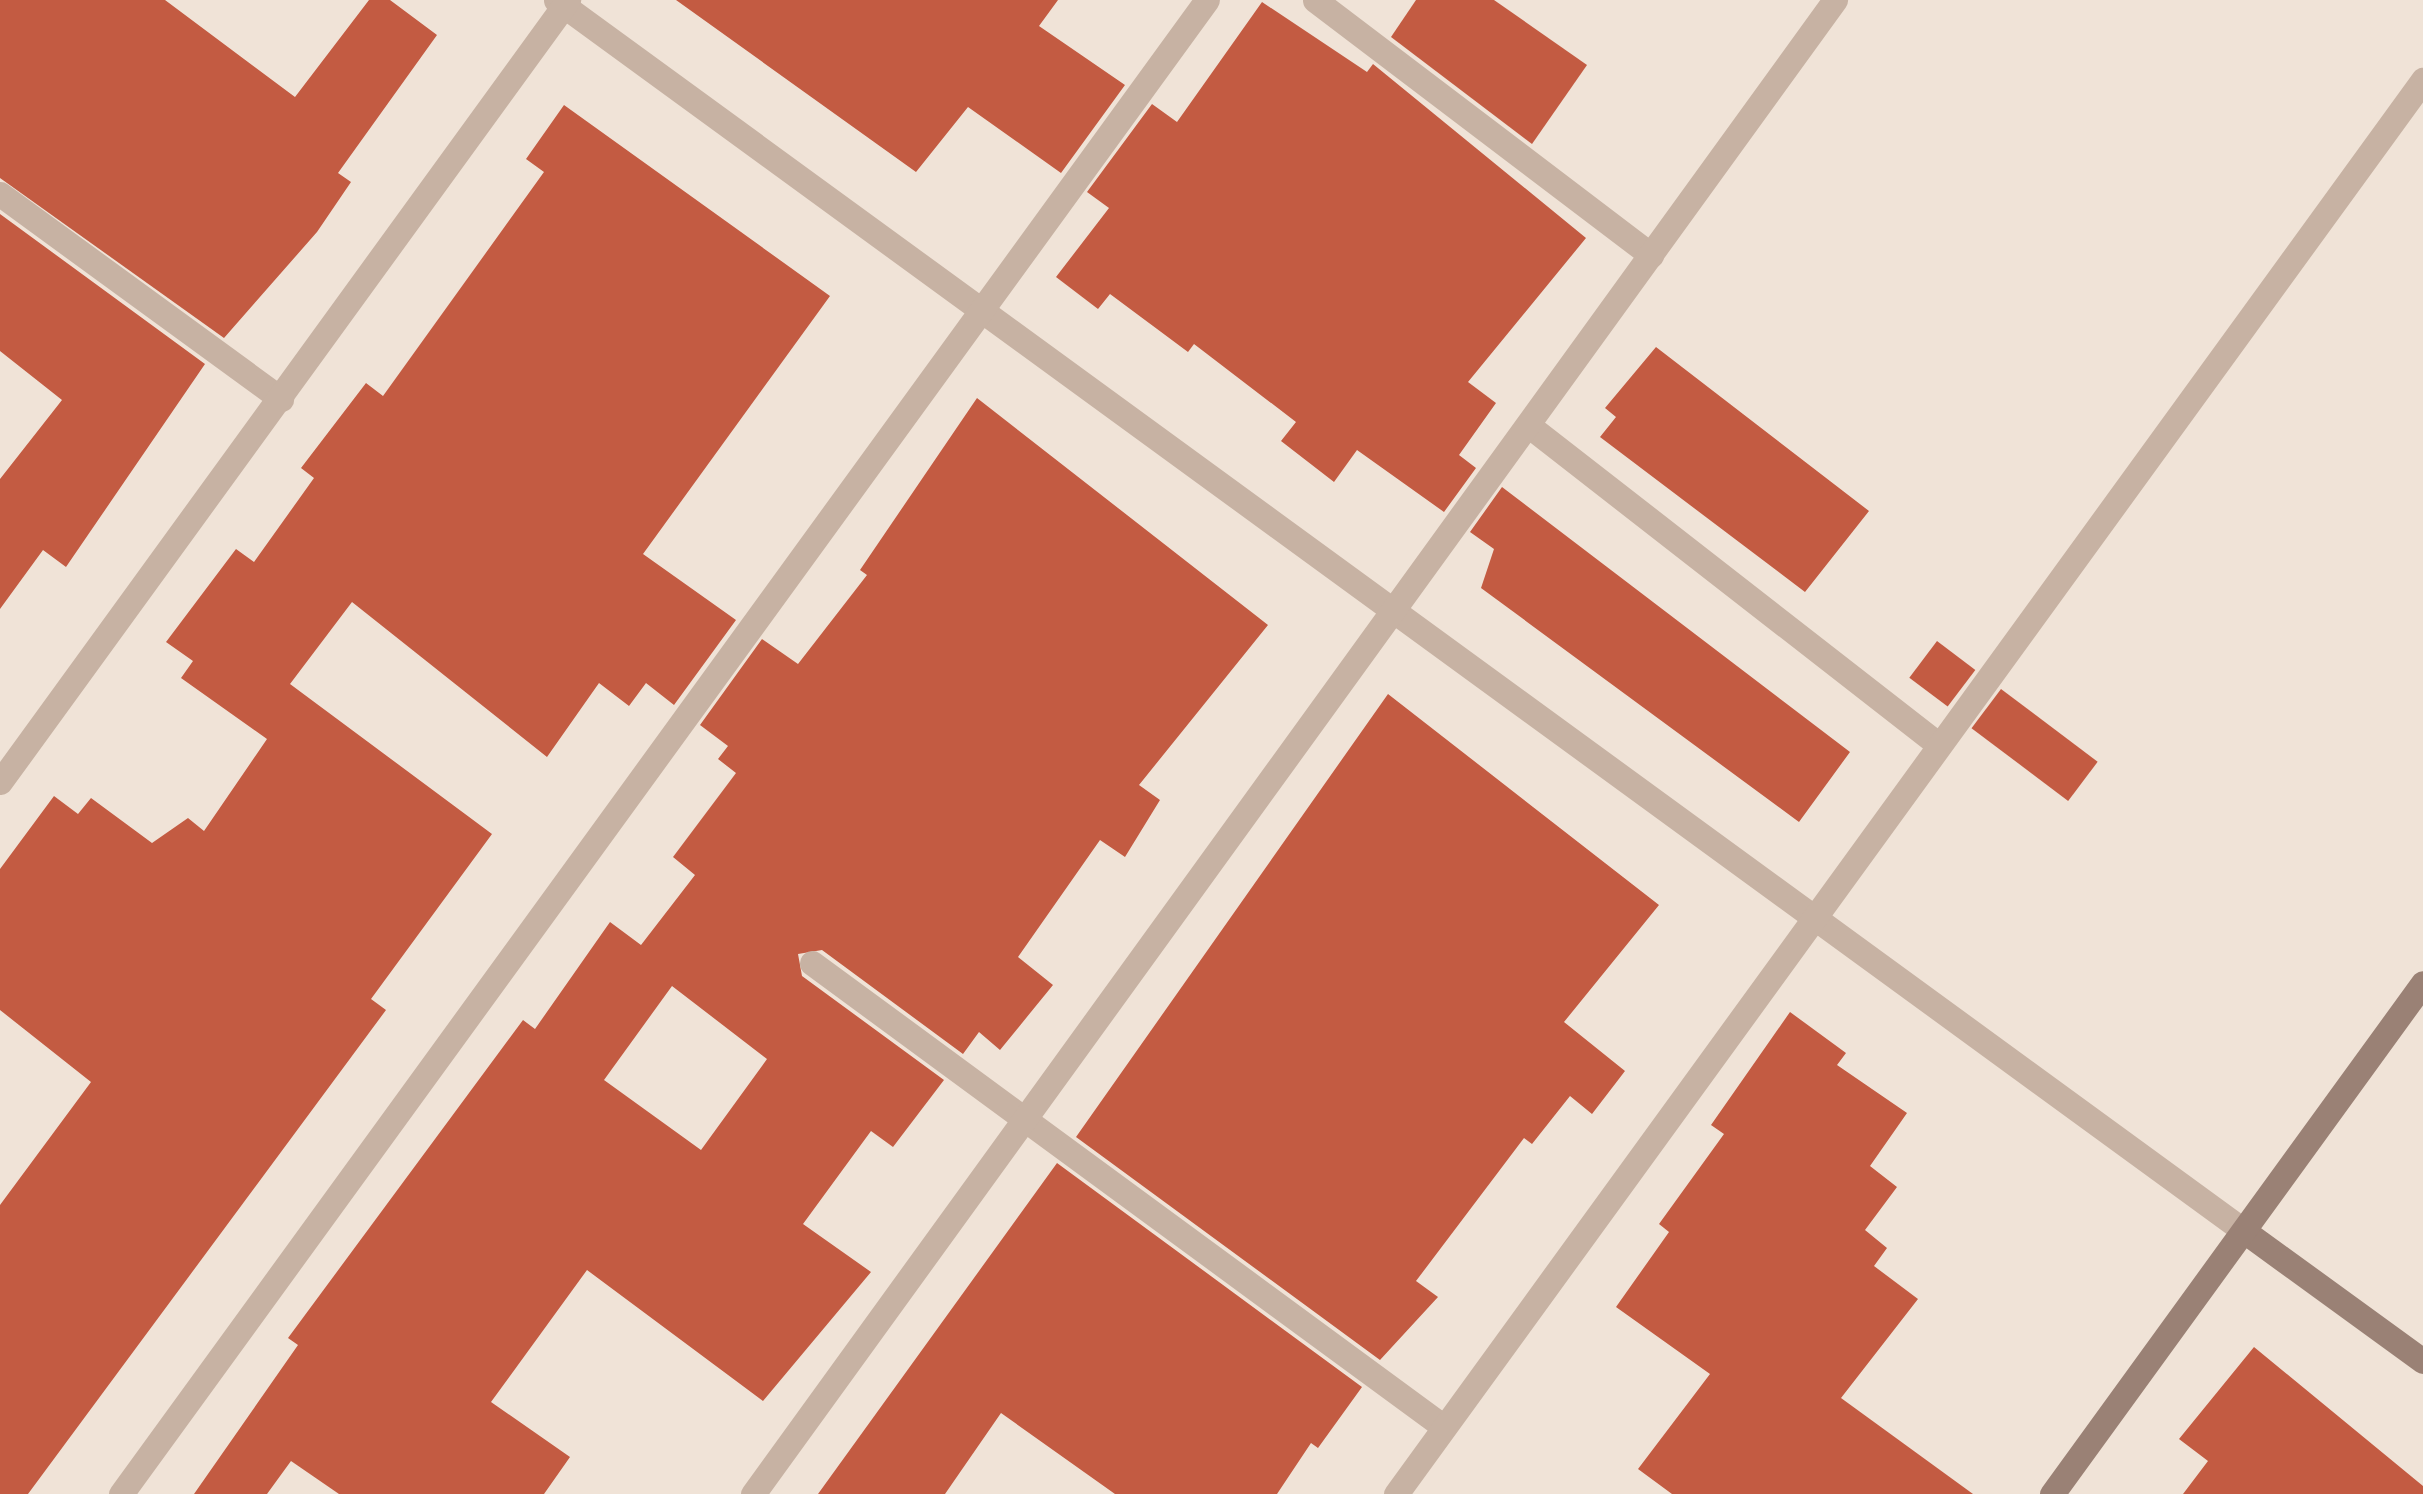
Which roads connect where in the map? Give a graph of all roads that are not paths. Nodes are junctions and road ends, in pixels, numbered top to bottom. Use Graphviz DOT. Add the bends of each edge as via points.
graph roads {
  1 [pos="1207,0"];
  2 [pos="1315,0"];
  3 [pos="1836,0"];
  4 [pos="563,2"];
  5 [pos="2423,80"];
  6 [pos="0,194"];
  7 [pos="1651,255"];
  8 [pos="981,311"];
  9 [pos="281,399"];
  10 [pos="1528,424"];
  11 [pos="1393,610"];
  12 [pos="1939,745"];
  13 [pos="0,782"];
  14 [pos="1814,918"];
  15 [pos="812,964"];
  16 [pos="2423,983"];
  17 [pos="1025,1120"];
  18 [pos="2244,1230"];
  19 [pos="2423,1361"];
  20 [pos="1444,1428"];
  21 [pos="121,1494"];
  22 [pos="753,1494"];
  23 [pos="1396,1494"];
  24 [pos="2052,1494"];
  1 -- 8 [label="street"];
  2 -- 7 [label="street"];
  3 -- 7 [label="street"];
  4 -- 8 [label="street"];
  4 -- 9 [label="street"];
  5 -- 12 [label="street"];
  6 -- 9 [label="street"];
  7 -- 10 [label="street"];
  8 -- 11 [label="street"];
  8 -- 21 [label="street"];
  9 -- 13 [label="street"];
  10 -- 11 [label="street"];
  10 -- 12 [label="street"];
  11 -- 14 [label="street"];
  11 -- 17 [label="street"];
  12 -- 14 [label="street"];
  14 -- 18 [label="street"];
  14 -- 20 [label="street"];
  15 -- 17 [label="street"];
  16 -- 18 [label="street"];
  17 -- 20 [label="street"];
  17 -- 22 [label="street"];
  18 -- 19 [label="street"];
  18 -- 24 [label="street"];
  20 -- 23 [label="street"];
}
